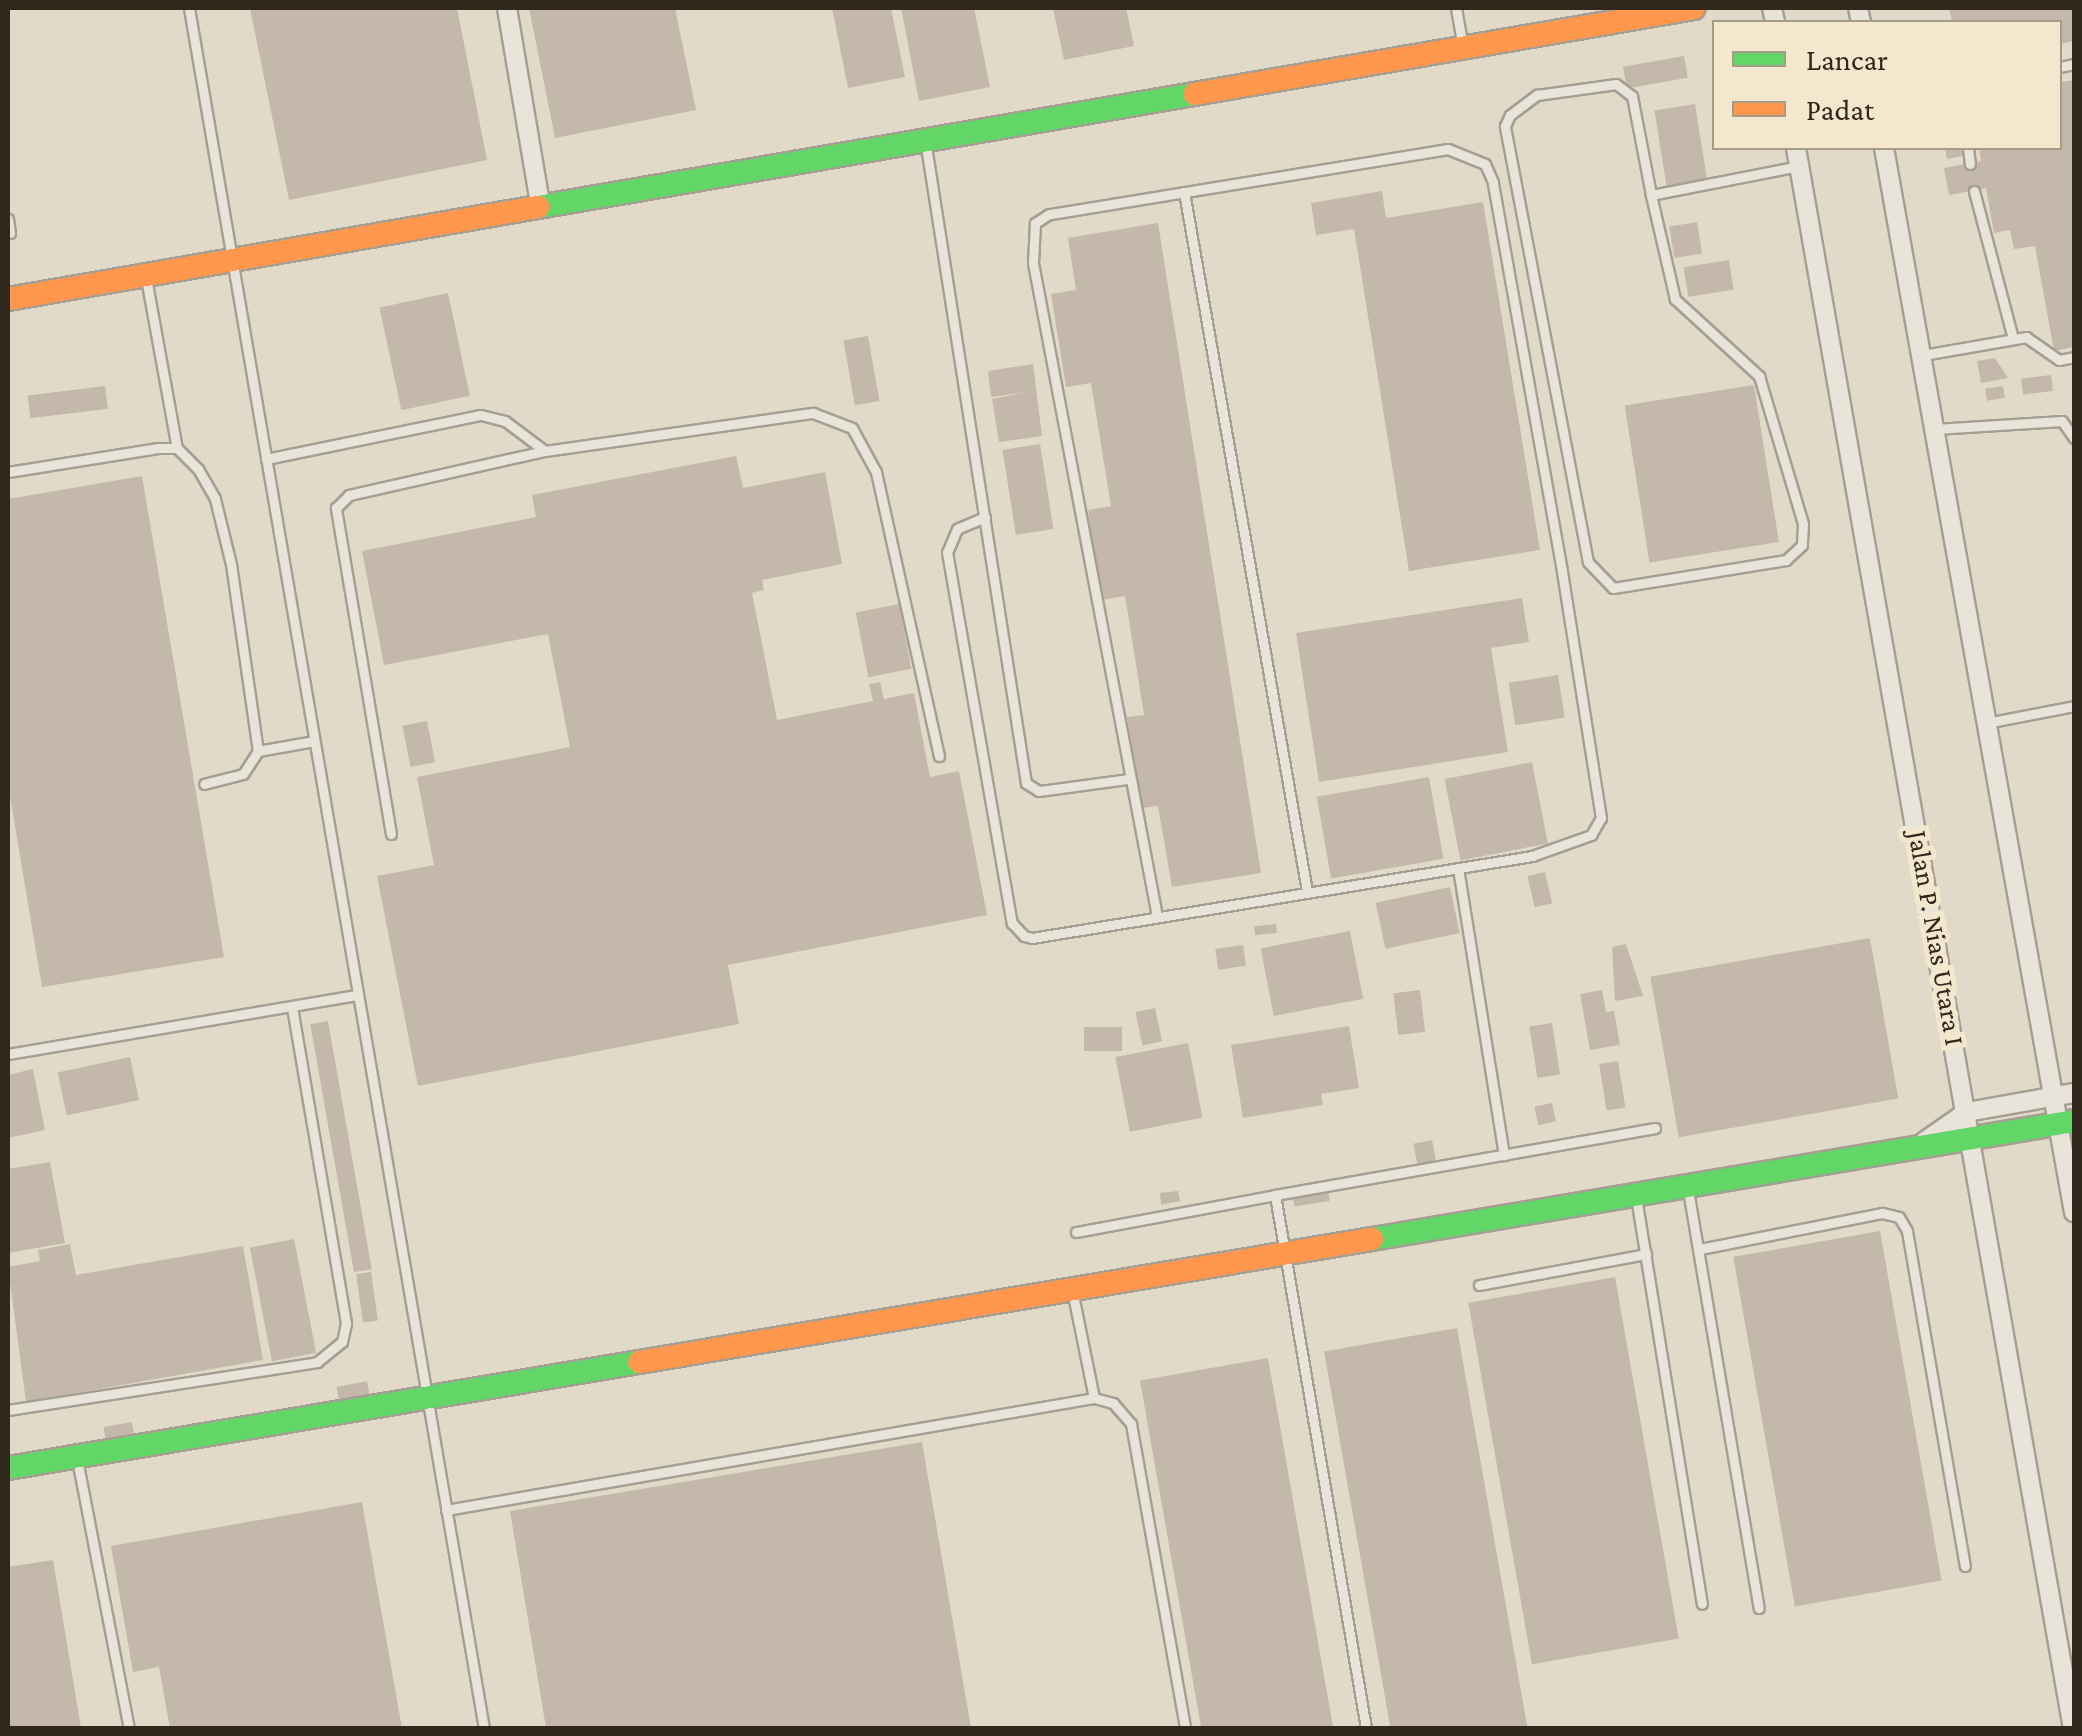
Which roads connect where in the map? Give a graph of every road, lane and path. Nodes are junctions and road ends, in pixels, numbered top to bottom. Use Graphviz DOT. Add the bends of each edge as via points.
graph roads {
  1 [pos="189,8"];
  2 [pos="507,8"];
  3 [pos="1456,8"];
  4 [pos="1694,8"];
  5 [pos="1463,49"];
  6 [pos="926,143"];
  7 [pos="1884,150"];
  8 [pos="1968,150"];
  9 [pos="1798,156"];
  10 [pos="1970,164"];
  11 [pos="1974,190"];
  12 [pos="1184,192"];
  13 [pos="1650,195"];
  14 [pos="542,208"];
  15 [pos="8,218"];
  16 [pos="10,233"];
  17 [pos="232,256"];
  18 [pos="145,276"];
  19 [pos="8,299"];
  20 [pos="2012,339"];
  21 [pos="1923,354"];
  22 [pos="2074,357"];
  23 [pos="1934,429"];
  24 [pos="2074,438"];
  25 [pos="178,448"];
  26 [pos="544,451"];
  27 [pos="266,460"];
  28 [pos="8,472"];
  29 [pos="985,516"];
  30 [pos="2074,707"];
  31 [pos="2074,720"];
  32 [pos="1986,723"];
  33 [pos="314,741"];
  34 [pos="258,752"];
  35 [pos="939,756"];
  36 [pos="1128,779"];
  37 [pos="204,784"];
  38 [pos="392,834"];
  39 [pos="1458,868"];
  40 [pos="1307,891"];
  41 [pos="1158,916"];
  42 [pos="358,994"];
  43 [pos="292,1006"];
  44 [pos="8,1054"];
  45 [pos="2074,1093"];
  46 [pos="2054,1097"];
  47 [pos="1967,1112"];
  48 [pos="2068,1123"];
  49 [pos="1655,1128"];
  50 [pos="1974,1138"];
  51 [pos="1924,1142"];
  52 [pos="1504,1155"];
  53 [pos="1687,1182"];
  54 [pos="1635,1191"];
  55 [pos="1274,1195"];
  56 [pos="2074,1212"];
  57 [pos="1076,1232"];
  58 [pos="1700,1249"];
  59 [pos="1282,1251"];
  60 [pos="1646,1254"];
  61 [pos="1479,1285"];
  62 [pos="1072,1287"];
  63 [pos="427,1397"];
  64 [pos="1094,1398"];
  65 [pos="8,1410"];
  66 [pos="76,1456"];
  67 [pos="8,1468"];
  68 [pos="446,1510"];
  69 [pos="1966,1566"];
  70 [pos="1702,1604"];
  71 [pos="1760,1608"];
  72 [pos="129,1728"];
  73 [pos="484,1728"];
  74 [pos="1186,1728"];
  75 [pos="1366,1728"];
  76 [pos="2073,1728"];
  1 -- 17 [label="lane"];
  2 -- 14 [label="street"];
  3 -- 5 [label="lane"];
  4 -- 5 [label="street"];
  5 -- 6 [label="street"];
  6 -- 14 [label="street"];
  6 -- 29 [label="lane"];
  7 -- 21 [label="street"];
  8 -- 10 [label="lane"];
  9 -- 13 [label="lane"];
  9 -- 47 [label="street, Jalan P. Nias Utara I"];
  11 -- 20 [label="lane"];
  12 -- 36 [label="lane" via="1049,214 1038,218 1032,234"];
  12 -- 39 [label="lane" via="1448,149 1469,154 1490,172 1601,818 1579,843"];
  12 -- 40 [label="lane"];
  13 -- 13 [label="lane" via="1676,300 1758,376 1803,524 1802,545 1786,560 1613,588 1588,562 1506,126 1510,115 1536,95 1616,84 1632,96"];
  14 -- 17 [label="street"];
  15 -- 16 [label="lane"];
  17 -- 18 [label="street"];
  17 -- 27 [label="lane"];
  18 -- 19 [label="street"];
  18 -- 25 [label="lane"];
  20 -- 21 [label="lane"];
  20 -- 22 [label="lane" via="2035,339 2058,360"];
  21 -- 23 [label="street"];
  23 -- 24 [label="lane" via="2062,422"];
  23 -- 32 [label="street"];
  25 -- 28 [label="lane"];
  25 -- 34 [label="lane" via="215,499"];
  26 -- 27 [label="lane" via="505,422 481,415"];
  26 -- 35 [label="lane" via="813,413 852,428 876,472"];
  26 -- 38 [label="lane" via="349,495 336,508"];
  27 -- 33 [label="lane"];
  29 -- 36 [label="lane" via="1026,783 1039,791"];
  29 -- 41 [label="lane" via="957,528 947,552 1012,923 1032,938"];
  30 -- 31 [label="lane"];
  30 -- 32 [label="lane"];
  32 -- 46 [label="street"];
  33 -- 34 [label="lane"];
  33 -- 42 [label="lane"];
  34 -- 37 [label="lane" via="243,774"];
  36 -- 41 [label="lane"];
  39 -- 40 [label="lane"];
  39 -- 52 [label="lane"];
  40 -- 41 [label="lane"];
  42 -- 43 [label="lane"];
  42 -- 63 [label="lane"];
  43 -- 44 [label="lane"];
  43 -- 65 [label="lane" via="346,1323 342,1342 317,1362"];
  45 -- 46 [label="street"];
  46 -- 47 [label="street"];
  46 -- 48 [label="street"];
  47 -- 50 [label="street, Jalan P. Nias Utara I"];
  47 -- 51 [label="street"];
  48 -- 50 [label="street"];
  48 -- 56 [label="street"];
  49 -- 52 [label="lane"];
  50 -- 51 [label="street"];
  50 -- 76 [label="street, Jalan P. Nias Utara I"];
  51 -- 53 [label="street"];
  52 -- 55 [label="lane"];
  53 -- 54 [label="street"];
  53 -- 58 [label="lane"];
  54 -- 59 [label="street"];
  54 -- 60 [label="lane"];
  55 -- 57 [label="lane"];
  55 -- 59 [label="lane"];
  58 -- 69 [label="lane" via="1882,1213 1898,1217 1907,1231"];
  58 -- 71 [label="lane"];
  59 -- 62 [label="street"];
  59 -- 75 [label="lane"];
  60 -- 61 [label="lane"];
  60 -- 70 [label="lane"];
  62 -- 63 [label="street"];
  62 -- 64 [label="lane"];
  63 -- 66 [label="street"];
  63 -- 68 [label="lane"];
  64 -- 68 [label="lane"];
  64 -- 74 [label="lane" via="1113,1403 1131,1424"];
  66 -- 67 [label="street"];
  66 -- 72 [label="lane"];
  68 -- 73 [label="lane"];
}
